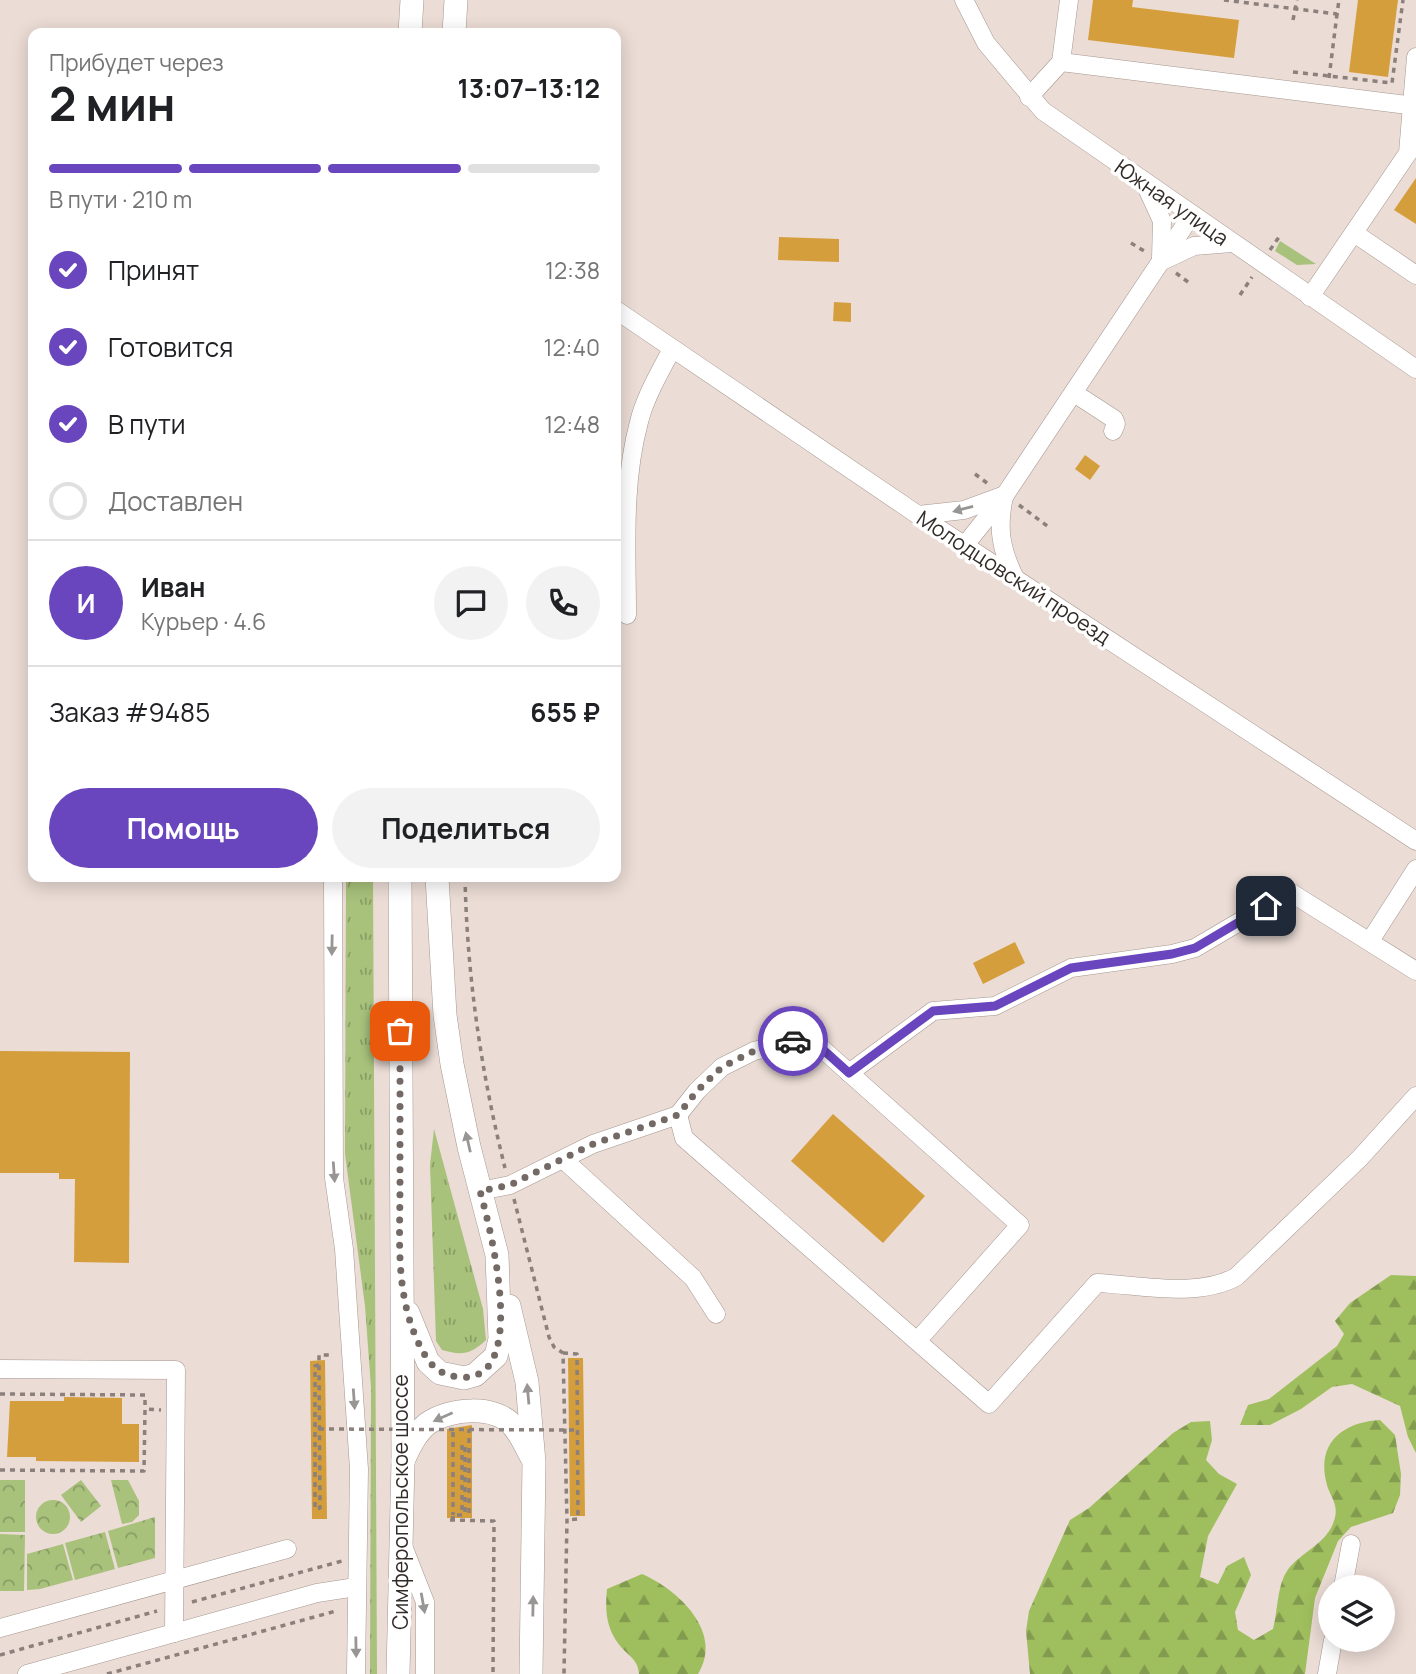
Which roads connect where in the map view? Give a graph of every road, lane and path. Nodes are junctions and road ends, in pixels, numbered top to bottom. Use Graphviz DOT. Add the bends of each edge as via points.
graph roads {
  1 [pos="412,0"];
  2 [pos="456,0"];
  3 [pos="964,0"];
  4 [pos="1069,0"];
  5 [pos="1224,0"];
  6 [pos="1297,0"];
  7 [pos="1339,0"];
  8 [pos="1403,0"];
  9 [pos="1296,9"];
  10 [pos="1337,14"];
  11 [pos="1293,20"];
  12 [pos="410,28"];
  13 [pos="454,28"];
  14 [pos="1416,57"];
  15 [pos="1061,62"];
  16 [pos="1330,70"];
  17 [pos="1329,76"];
  18 [pos="1029,97"];
  19 [pos="1413,105"];
  20 [pos="1412,155"];
  21 [pos="1144,183"];
  22 [pos="1191,216"];
  23 [pos="1354,233"];
  24 [pos="1232,243"];
  25 [pos="1160,263"];
  26 [pos="1416,275"];
  27 [pos="1310,297"];
  28 [pos="621,313"];
  29 [pos="672,349"];
  30 [pos="1416,369"];
  31 [pos="1073,393"];
  32 [pos="1113,431"];
  33 [pos="1005,495"];
  34 [pos="918,514"];
  35 [pos="965,545"];
  36 [pos="1015,578"];
  37 [pos="627,615"];
  38 [pos="1416,841"];
  39 [pos="1416,869"];
  40 [pos="333,882"];
  41 [pos="400,882"];
  42 [pos="437,882"];
  43 [pos="465,882"];
  44 [pos="1370,941"];
  45 [pos="1416,971"];
  46 [pos="849,1073"];
  47 [pos="1416,1096"];
  48 [pos="678,1115"];
  49 [pos="564,1160"];
  50 [pos="510,1185"];
  51 [pos="480,1191"];
  52 [pos="497,1255"];
  53 [pos="400,1288"];
  54 [pos="716,1314"];
  55 [pos="918,1340"];
  56 [pos="563,1353"];
  57 [pos="331,1354"];
  58 [pos="319,1365"];
  59 [pos="0,1369"];
  60 [pos="0,1394"];
  61 [pos="145,1409"];
  62 [pos="176,1409"];
  63 [pos="319,1429"];
  64 [pos="469,1429"];
  65 [pos="453,1430"];
  66 [pos="577,1430"];
  67 [pos="403,1461"];
  68 [pos="534,1462"];
  69 [pos="0,1470"];
  70 [pos="452,1519"];
  71 [pos="567,1520"];
  72 [pos="400,1539"];
  73 [pos="1351,1544"];
  74 [pos="287,1549"];
  75 [pos="1345,1575"];
  76 [pos="174,1580"];
  77 [pos="356,1587"];
  78 [pos="336,1611"];
  79 [pos="0,1628"];
  80 [pos="174,1633"];
  81 [pos="1331,1652"];
  82 [pos="27,1674"];
  83 [pos="107,1674"];
  84 [pos="356,1674"];
  85 [pos="398,1674"];
  86 [pos="425,1674"];
  87 [pos="493,1674"];
  88 [pos="531,1674"];
  89 [pos="564,1674"];
  90 [pos="1326,1674"];
  1 -- 12 [label="main road"];
  2 -- 13 [label="main road"];
  3 -- 18 [label="street, Южная улица" via="986,43"];
  4 -- 15 [label="street"];
  5 -- 9 [label="path"];
  6 -- 9 [label="path"];
  7 -- 10 [label="path"];
  8 -- 17 [label="path" via="1392,83"];
  9 -- 10 [label="path"];
  9 -- 11 [label="path"];
  10 -- 16 [label="path"];
  14 -- 19 [label="street"];
  15 -- 18 [label="street"];
  15 -- 19 [label="street"];
  18 -- 21 [label="street, Южная улица"];
  19 -- 20 [label="street"];
  20 -- 23 [label="street"];
  21 -- 22 [label="street, Южная улица"];
  21 -- 25 [label="street" via="1162,221"];
  22 -- 24 [label="street, Южная улица"];
  22 -- 25 [label="street"];
  23 -- 26 [label="street"];
  23 -- 27 [label="street"];
  24 -- 25 [label="street" via="1194,246"];
  24 -- 27 [label="street, Южная улица"];
  25 -- 31 [label="street"];
  27 -- 30 [label="street, Южная улица"];
  28 -- 29 [label="street, Молодцовский проезд"];
  29 -- 34 [label="street, Молодцовский проезд"];
  29 -- 37 [label="street" via="639,419 631,455"];
  31 -- 32 [label="street" via="1114,419"];
  31 -- 33 [label="street"];
  33 -- 34 [label="street, one-way" via="964,510"];
  33 -- 35 [label="street"];
  33 -- 36 [label="street" via="1000,541"];
  34 -- 35 [label="street, Молодцовский проезд"];
  35 -- 36 [label="street, Молодцовский проезд"];
  36 -- 38 [label="street, Молодцовский проезд"];
  39 -- 44 [label="street"];
  40 -- 77 [label="street, one-way" via="334,1178 344,1249 359,1469"];
  41 -- 53 [label="main road, Симферопольское шоссе"];
  51 -- 42 [label="main road, one-way" via="452,1064"];
  43 -- 50 [label="path" via="471,996 481,1063"];
  44 -- 45 [label="street"];
  44 -- 46 [label="street" via="1290,892 1195,948 1071,968 995,1006 933,1011"];
  46 -- 48 [label="street" via="809,1037 754,1051 722,1067"];
  46 -- 55 [label="street" via="1020,1225"];
  47 -- 55 [label="street" via="1360,1158 1236,1277 1219,1286 1199,1288 1097,1283 989,1404"];
  48 -- 49 [label="street" via="593,1144"];
  48 -- 55 [label="street" via="684,1138"];
  49 -- 50 [label="street"];
  49 -- 54 [label="street" via="692,1278"];
  50 -- 51 [label="street"];
  50 -- 56 [label="path" via="549,1337"];
  51 -- 52 [label="main road"];
  52 -- 53 [label="main road" via="500,1339 496,1356 475,1375 452,1377 428,1362"];
  68 -- 52 [label="main road, one-way" via="527,1381"];
  53 -- 67 [label="main road, Симферопольское шоссе"];
  56 -- 66 [label="path" via="577,1354"];
  56 -- 71 [label="path"];
  57 -- 58 [label="path" via="319,1355"];
  58 -- 63 [label="path"];
  58 -- 63 [label="path" via="314,1366 315,1508 320,1508"];
  59 -- 62 [label="street" via="176,1370"];
  60 -- 61 [label="path" via="145,1395"];
  61 -- 62 [label="path"];
  61 -- 69 [label="path" via="144,1471"];
  62 -- 76 [label="street"];
  63 -- 65 [label="path, bridge"];
  64 -- 65 [label="path, bridge"];
  64 -- 66 [label="path, bridge"];
  64 -- 70 [label="path" via="469,1513 465,1513 462,1445 461,1515"];
  65 -- 70 [label="path"];
  66 -- 71 [label="path" via="578,1520"];
  68 -- 67 [label="main road, one-way" via="513,1425 489,1412 454,1412 428,1423 413,1439"];
  67 -- 72 [label="main road, Симферопольское шоссе"];
  88 -- 68 [label="main road, one-way"];
  70 -- 87 [label="path" via="494,1521"];
  71 -- 89 [label="path"];
  72 -- 85 [label="main road, Симферопольское шоссе"];
  72 -- 86 [label="street, one-way" via="425,1602"];
  73 -- 75 [label="street"];
  74 -- 76 [label="street"];
  76 -- 79 [label="street"];
  76 -- 80 [label="street"];
  77 -- 80 [label="street" via="317,1593"];
  77 -- 84 [label="street, one-way"];
  78 -- 83 [label="path"];
  80 -- 82 [label="street"];
  81 -- 90 [label="street"];
}
